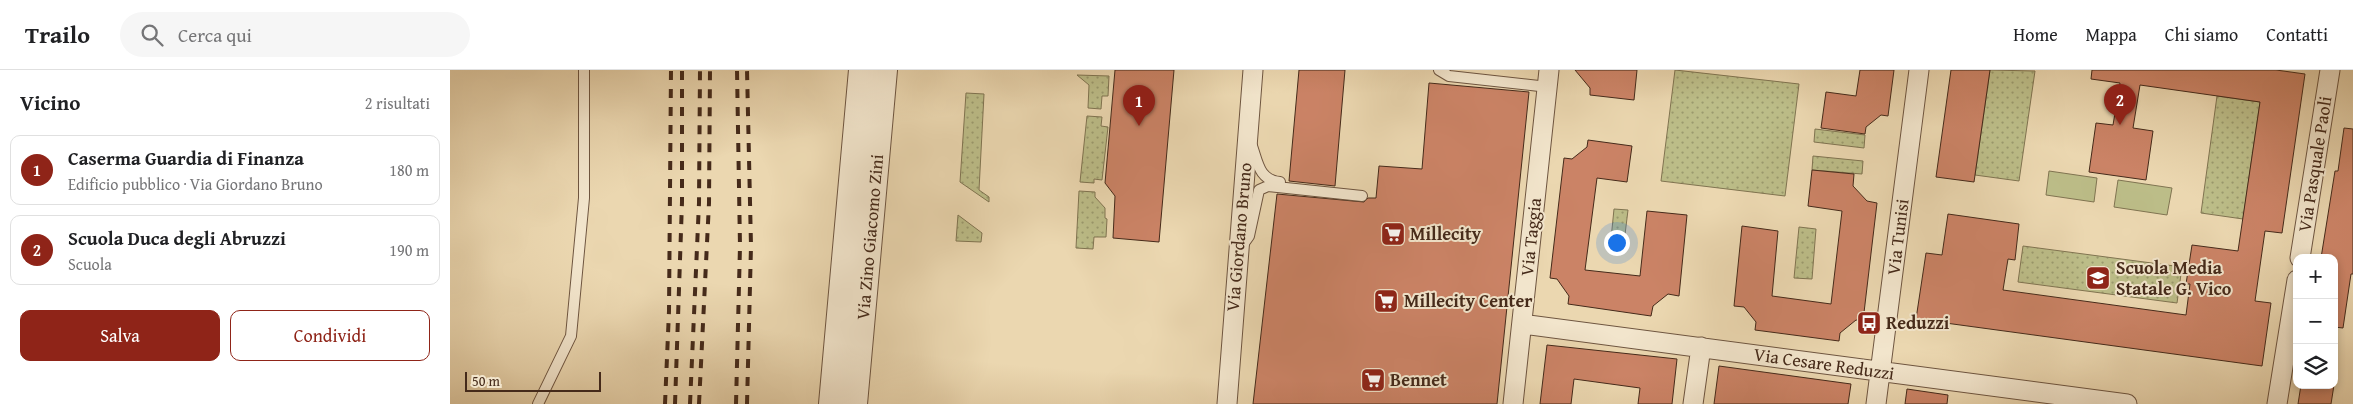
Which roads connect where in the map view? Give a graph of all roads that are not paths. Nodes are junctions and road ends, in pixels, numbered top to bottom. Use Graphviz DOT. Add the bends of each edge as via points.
graph roads {
  1 [pos="584,70"];
  2 [pos="861,70"];
  3 [pos="885,70"];
  4 [pos="1254,70"];
  5 [pos="1439,70"];
  6 [pos="1919,70"];
  7 [pos="2330,70"];
  8 [pos="1548,78"];
  9 [pos="1248,135"];
  10 [pos="1237,252"];
  11 [pos="2301,254"];
  12 [pos="2294,299"];
  13 [pos="1522,324"];
  14 [pos="1701,347"];
  15 [pos="1880,371"];
  16 [pos="538,404"];
  17 [pos="831,404"];
  18 [pos="855,404"];
  19 [pos="1227,404"];
  20 [pos="1513,404"];
  21 [pos="1693,404"];
  22 [pos="1876,404"];
  23 [pos="2127,404"];
  24 [pos="2277,404"];
  1 -- 16 [label="lane" via="584,198 571,336"];
  2 -- 17 [label="street, Via Zino Giacomo Zini"];
  3 -- 18 [label="street, Via Zino Giacomo Zini"];
  4 -- 9 [label="street, Via Giordano Bruno"];
  5 -- 8 [label="lane" via="1449,76"];
  6 -- 15 [label="street, Via Tunisi"];
  7 -- 11 [label="street, Via Pasquale Paoli"];
  8 -- 13 [label="street, Via Taggia"];
  9 -- 10 [label="street, Via Giordano Bruno"];
  9 -- 10 [label="lane" via="1261,173 1269,181 1363,193 1268,186 1259,190 1249,236"];
  10 -- 19 [label="street, Via Giordano Bruno"];
  12 -- 24 [label="street"];
  13 -- 14 [label="street, Via Cesare Reduzzi"];
  13 -- 20 [label="street, Via Taggia"];
  14 -- 15 [label="street, Via Cesare Reduzzi"];
  14 -- 21 [label="street"];
  15 -- 22 [label="street, Via Tunisi"];
  15 -- 23 [label="street, Via Cesare Reduzzi"];
}
